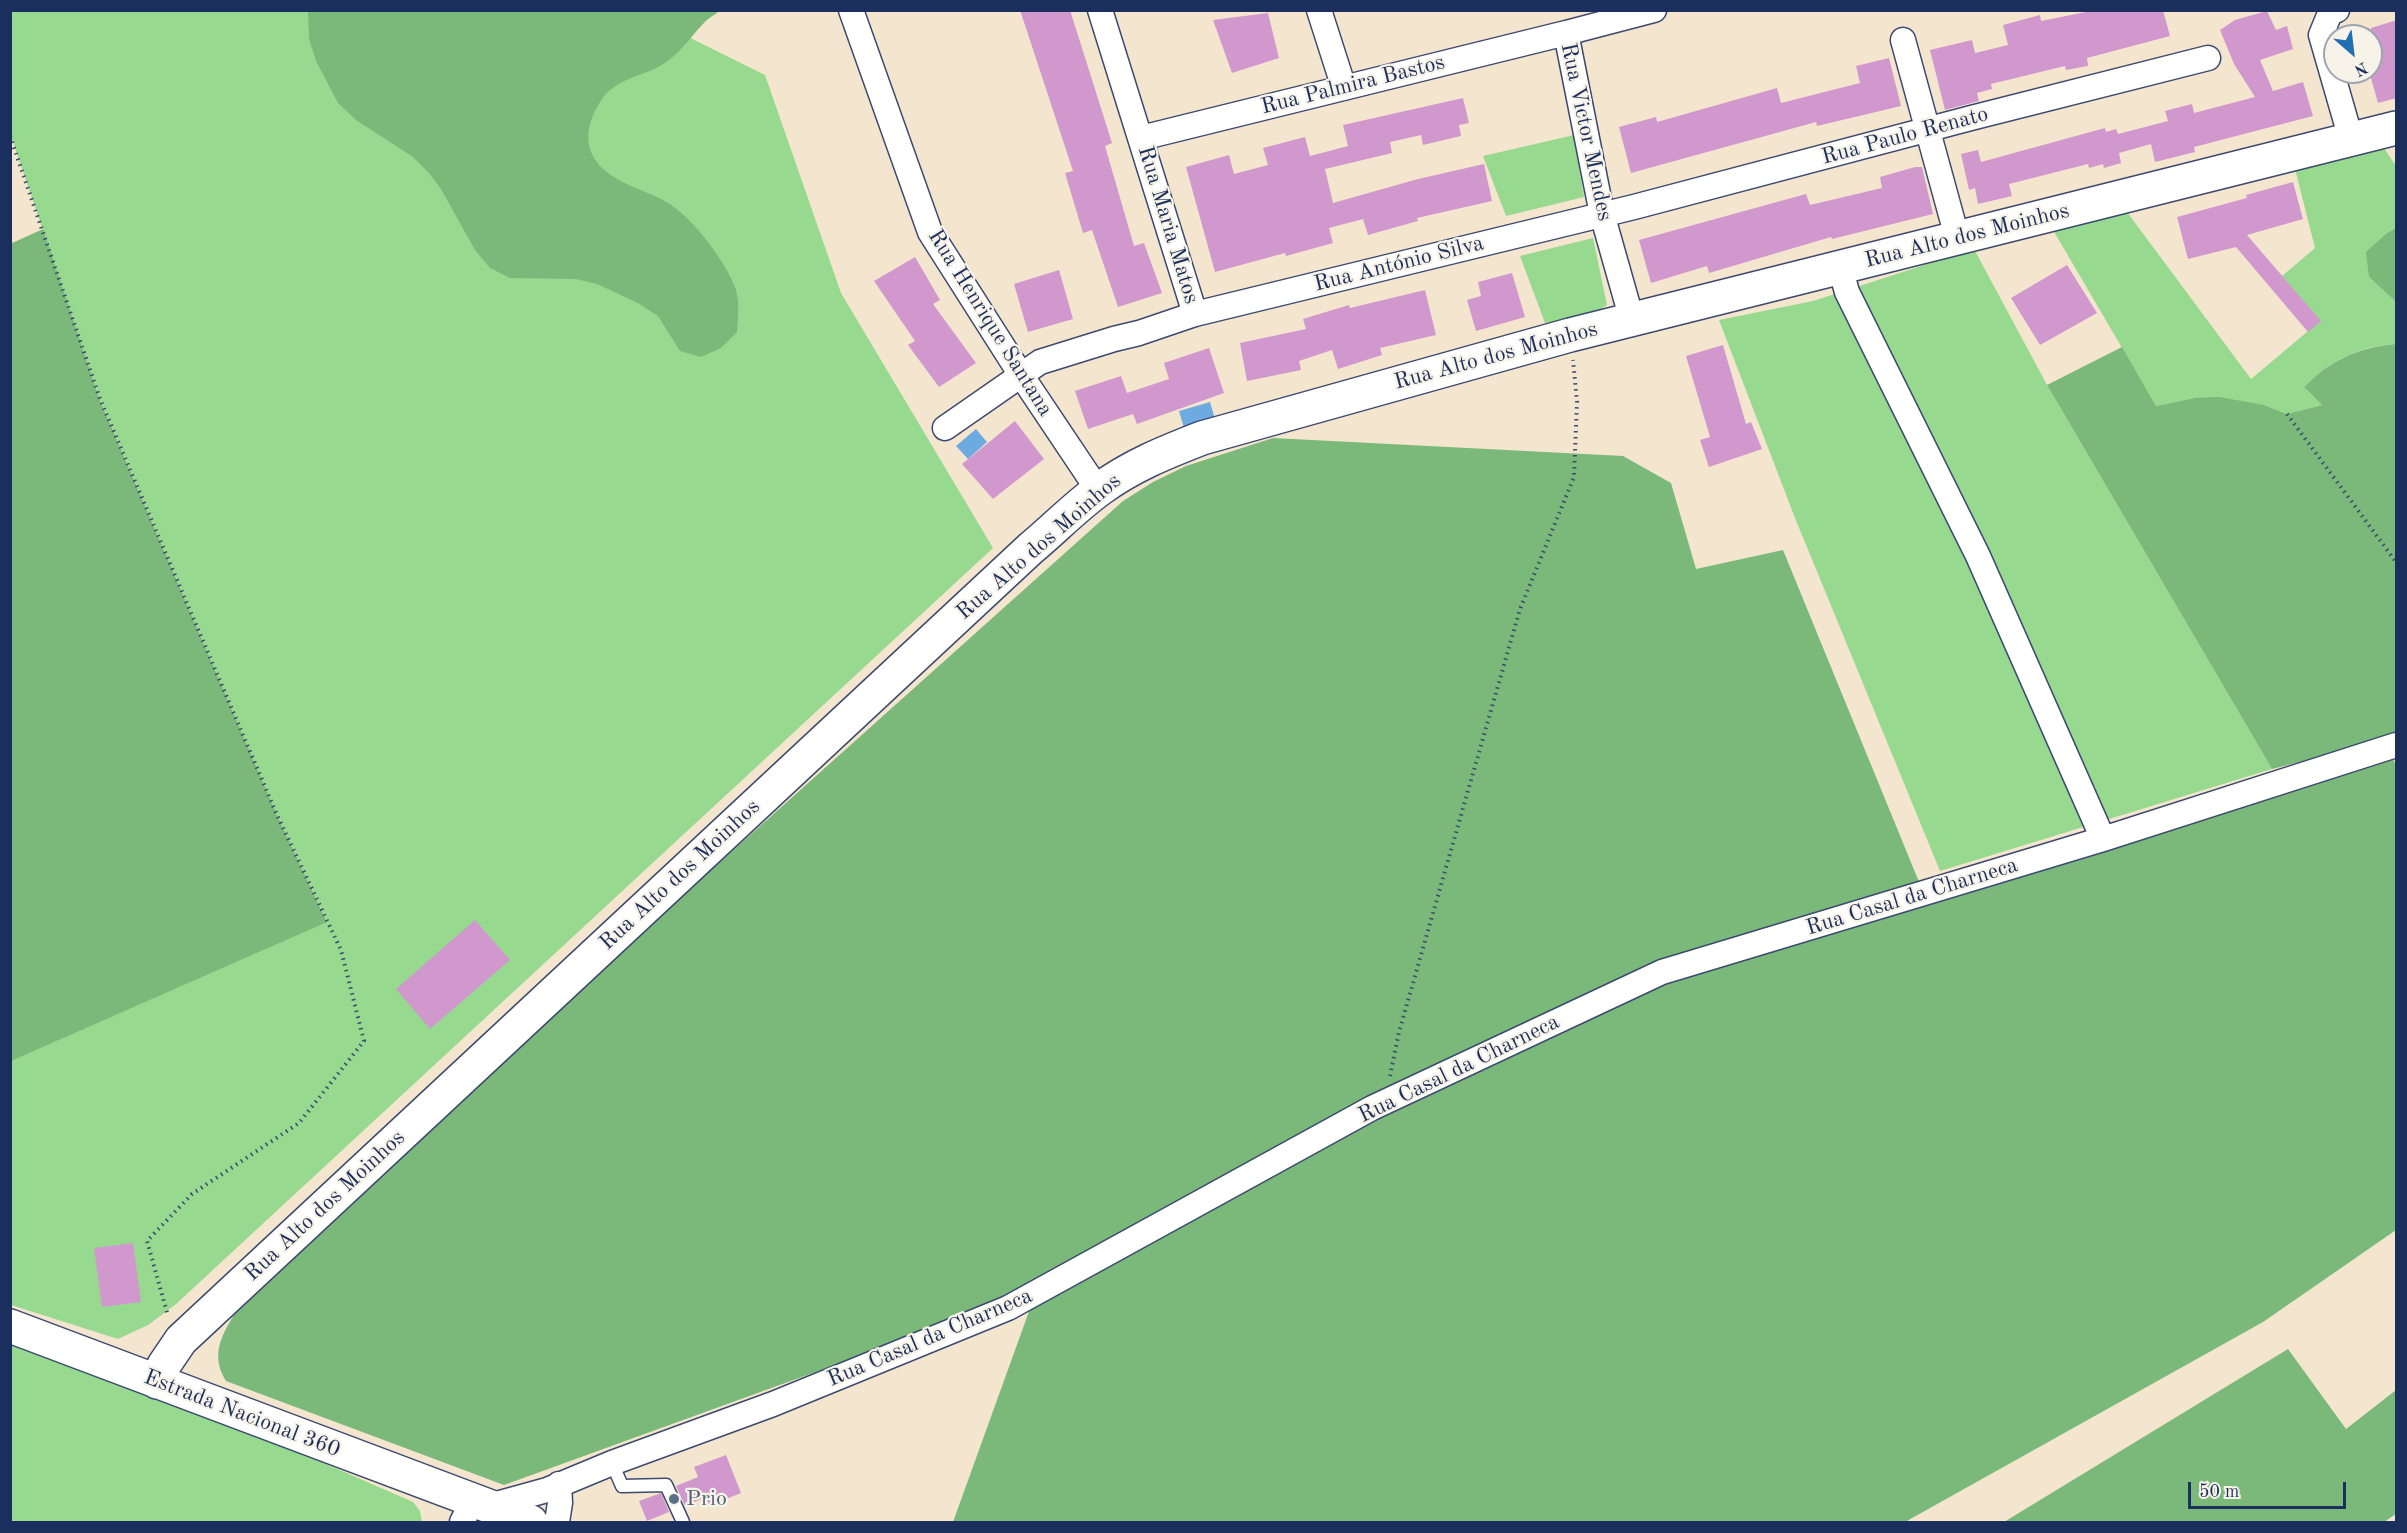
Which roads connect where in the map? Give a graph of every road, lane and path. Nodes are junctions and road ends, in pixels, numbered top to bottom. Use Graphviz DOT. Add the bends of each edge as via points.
graph roads {
  1 [pos="851,10"];
  2 [pos="1100,10"];
  3 [pos="1319,10"];
  4 [pos="1654,10"];
  5 [pos="2337,10"];
  6 [pos="1566,33"];
  7 [pos="1903,40"];
  8 [pos="2208,58"];
  9 [pos="1344,88"];
  10 [pos="2397,128"];
  11 [pos="1929,130"];
  12 [pos="10,136"];
  13 [pos="1141,138"];
  14 [pos="2351,139"];
  15 [pos="1602,214"];
  16 [pos="1957,237"];
  17 [pos="1840,267"];
  18 [pos="1195,314"];
  19 [pos="1632,320"];
  20 [pos="1570,335"];
  21 [pos="1021,375"];
  22 [pos="2287,414"];
  23 [pos="945,428"];
  24 [pos="1098,490"];
  25 [pos="2397,562"];
  26 [pos="2397,746"];
  27 [pos="2103,839"];
  28 [pos="1385,1103"];
  29 [pos="10,1326"];
  30 [pos="181,1340"];
  31 [pos="157,1382"];
  32 [pos="612,1463"];
  33 [pos="553,1487"];
  34 [pos="475,1510"];
  35 [pos="538,1522"];
  36 [pos="683,1522"];
  1 -- 21 [label="street, Rua Henrique Santana" via="930,232"];
  2 -- 13 [label="street, Rua Maria Matos"];
  3 -- 9 [label="street"];
  4 -- 6 [label="street, Rua Victor Mendes"];
  5 -- 14 [label="street" via="2330,13 2321,35"];
  6 -- 9 [label="street, Rua Palmira Bastos"];
  6 -- 15 [label="street, Rua Victor Mendes"];
  7 -- 11 [label="street"];
  8 -- 11 [label="street, Rua Paulo Renato"];
  9 -- 13 [label="street, Rua Palmira Bastos"];
  10 -- 14 [label="street, Rua Alto dos Moinhos"];
  11 -- 15 [label="street, Rua Paulo Renato"];
  11 -- 16 [label="street"];
  12 -- 30 [label="path" via="100,399 277,815 340,950 364,1041 300,1122 192,1194 147,1241 165,1311"];
  13 -- 18 [label="street, Rua Maria Matos"];
  14 -- 16 [label="street, Rua Alto dos Moinhos"];
  15 -- 18 [label="street, Rua António Silva"];
  15 -- 19 [label="street, Rua Victor Mendes"];
  16 -- 17 [label="street, Rua Alto dos Moinhos"];
  17 -- 19 [label="street, Rua Alto dos Moinhos"];
  17 -- 27 [label="street" via="1847,292 1978,556"];
  18 -- 21 [label="street, Rua Maria Matos" via="1040,362"];
  19 -- 20 [label="street, Rua Alto dos Moinhos"];
  20 -- 24 [label="street, Rua Alto dos Moinhos" via="1202,438 1132,468"];
  20 -- 28 [label="path" via="1577,402 1574,477 1520,609 1399,1032"];
  21 -- 23 [label="street, Rua Maria Matos"];
  21 -- 24 [label="street, Rua Henrique Santana"];
  22 -- 25 [label="path"];
  24 -- 30 [label="street, Rua Alto dos Moinhos"];
  26 -- 27 [label="street, Rua Casal da Charneca"];
  27 -- 28 [label="street, Rua Casal da Charneca" via="1662,972"];
  28 -- 32 [label="street, Rua Casal da Charneca" via="1008,1308 772,1404"];
  29 -- 31 [label="street, Estrada Nacional 360"];
  30 -- 31 [label="street, Rua Alto dos Moinhos"];
  31 -- 34 [label="street, Estrada Nacional 360"];
  32 -- 33 [label="street, Rua Casal da Charneca"];
  32 -- 36 [label="lane" via="622,1486 666,1485"];
  33 -- 34 [label="street, Rua Casal da Charneca"];
  33 -- 35 [label="street" via="531,1509"];
  34 -- 35 [label="street, Estrada Nacional 360"];
}
